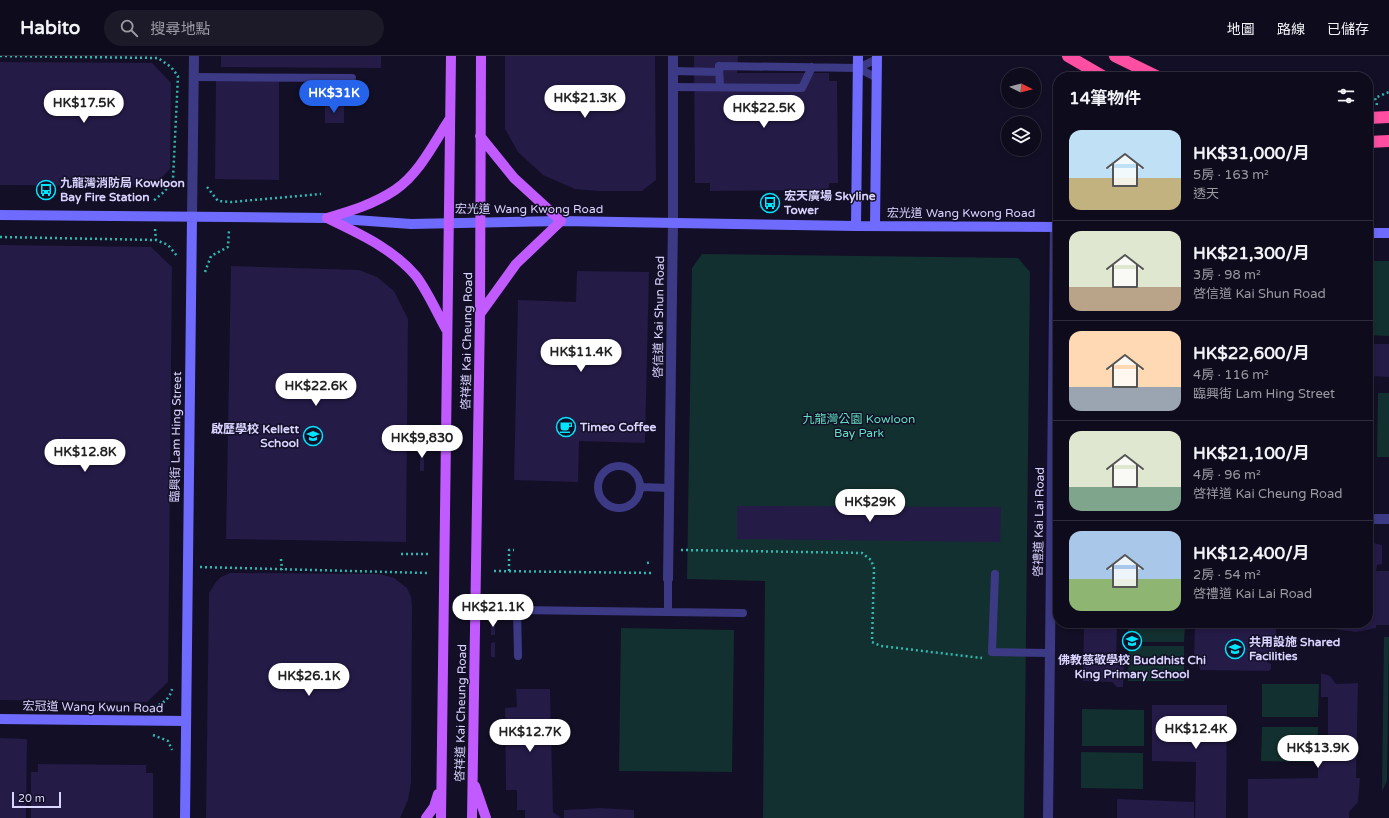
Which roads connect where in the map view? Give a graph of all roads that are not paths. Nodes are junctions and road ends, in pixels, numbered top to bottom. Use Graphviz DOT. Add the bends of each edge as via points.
graph roads {
  1 [pos="194,56"];
  2 [pos="451,56"];
  3 [pos="481,56"];
  4 [pos="673,56"];
  5 [pos="858,56"];
  6 [pos="1068,56"];
  7 [pos="1115,56"];
  8 [pos="877,58"];
  9 [pos="812,67"];
  10 [pos="858,68"];
  11 [pos="673,71"];
  12 [pos="719,72"];
  13 [pos="1095,72"];
  14 [pos="1148,72"];
  15 [pos="194,77"];
  16 [pos="352,78"];
  17 [pos="877,78"];
  18 [pos="673,87"];
  19 [pos="720,87"];
  20 [pos="1389,117"];
  21 [pos="1373,118"];
  22 [pos="449,120"];
  23 [pos="480,136"];
  24 [pos="1389,141"];
  25 [pos="1373,142"];
  26 [pos="0,215"];
  27 [pos="192,217"];
  28 [pos="327,218"];
  29 [pos="561,221"];
  30 [pos="448,222"];
  31 [pos="673,222"];
  32 [pos="481,223"];
  33 [pos="856,226"];
  34 [pos="875,226"];
  35 [pos="1053,227"];
  36 [pos="1373,233"];
  37 [pos="1389,233"];
  38 [pos="480,314"];
  39 [pos="446,330"];
  40 [pos="640,487"];
  41 [pos="670,488"];
  42 [pos="1373,519"];
  43 [pos="1389,519"];
  44 [pos="1053,572"];
  45 [pos="995,574"];
  46 [pos="668,579"];
  47 [pos="668,612"];
  48 [pos="743,613"];
  49 [pos="1050,652"];
  50 [pos="518,656"];
  51 [pos="0,719"];
  52 [pos="186,722"];
  53 [pos="472,778"];
  54 [pos="442,781"];
  55 [pos="185,818"];
  56 [pos="426,818"];
  57 [pos="441,818"];
  58 [pos="472,818"];
  59 [pos="486,818"];
  60 [pos="1048,818"];
  1 -- 15 [label="street, 臨興街 Lam Hing Street"];
  2 -- 22 [label="main road, 啓祥道 Kai Cheung Road"];
  3 -- 23 [label="main road, 啓祥道 Kai Cheung Road"];
  4 -- 11 [label="street, 啓信道 Kai Shun Road"];
  5 -- 10 [label="main road"];
  6 -- 13 [label="highway"];
  7 -- 14 [label="highway"];
  8 -- 10 [label="lane"];
  8 -- 17 [label="main road"];
  9 -- 10 [label="lane"];
  9 -- 12 [label="lane" via="719,66"];
  9 -- 19 [label="lane" via="802,88"];
  10 -- 17 [label="lane"];
  10 -- 33 [label="main road"];
  11 -- 12 [label="lane"];
  11 -- 18 [label="street, 啓信道 Kai Shun Road"];
  12 -- 19 [label="lane"];
  15 -- 16 [label="lane"];
  15 -- 27 [label="street, 臨興街 Lam Hing Street"];
  17 -- 34 [label="main road"];
  18 -- 19 [label="lane"];
  18 -- 31 [label="street, 啓信道 Kai Shun Road"];
  20 -- 21 [label="highway, bridge"];
  22 -- 28 [label="main road" via="418,168 396,189 369,204"];
  22 -- 30 [label="main road, 啓祥道 Kai Cheung Road"];
  23 -- 29 [label="main road" via="514,178"];
  23 -- 32 [label="main road, 啓祥道 Kai Cheung Road"];
  24 -- 25 [label="highway, bridge"];
  26 -- 27 [label="main road, 宏光道 Wang Kwong Road"];
  27 -- 28 [label="main road, 宏光道 Wang Kwong Road"];
  27 -- 52 [label="main road, 臨興街 Lam Hing Street"];
  28 -- 30 [label="main road, 宏光道 Wang Kwong Road" via="398,224"];
  28 -- 39 [label="main road" via="390,251 416,277"];
  29 -- 31 [label="main road, 宏光道 Wang Kwong Road"];
  29 -- 32 [label="main road, 宏光道 Wang Kwong Road"];
  29 -- 38 [label="main road" via="516,264"];
  30 -- 32 [label="main road, 宏光道 Wang Kwong Road"];
  30 -- 39 [label="main road, 啓祥道 Kai Cheung Road"];
  31 -- 33 [label="main road, 宏光道 Wang Kwong Road"];
  31 -- 41 [label="street, 啓信道 Kai Shun Road"];
  32 -- 38 [label="main road, 啓祥道 Kai Cheung Road"];
  33 -- 34 [label="main road, 宏光道 Wang Kwong Road"];
  34 -- 35 [label="main road, 宏光道 Wang Kwong Road"];
  36 -- 37 [label="main road"];
  38 -- 53 [label="main road, 啓祥道 Kai Cheung Road"];
  39 -- 54 [label="main road, 啓祥道 Kai Cheung Road"];
  40 -- 40 [label="lane" via="635,501 622,508 608,505 598,488 601,475 612,466 618,465 625,466 636,474"];
  40 -- 41 [label="lane"];
  41 -- 46 [label="street, 啓信道 Kai Shun Road"];
  42 -- 43 [label="street"];
  44 -- 49 [label="street, 啓禮道 Kai Lai Road"];
  45 -- 49 [label="lane" via="992,652"];
  46 -- 47 [label="lane"];
  47 -- 48 [label="lane"];
  47 -- 50 [label="lane" via="517,610"];
  49 -- 60 [label="street, 啓禮道 Kai Lai Road"];
  51 -- 52 [label="main road, 宏冠道 Wang Kwun Road"];
  52 -- 55 [label="main road, 臨興街 Lam Hing Street"];
  53 -- 58 [label="main road, 啓祥道 Kai Cheung Road"];
  53 -- 59 [label="main road"];
  54 -- 56 [label="main road" via="434,807"];
  54 -- 57 [label="main road, 啓祥道 Kai Cheung Road"];
}
